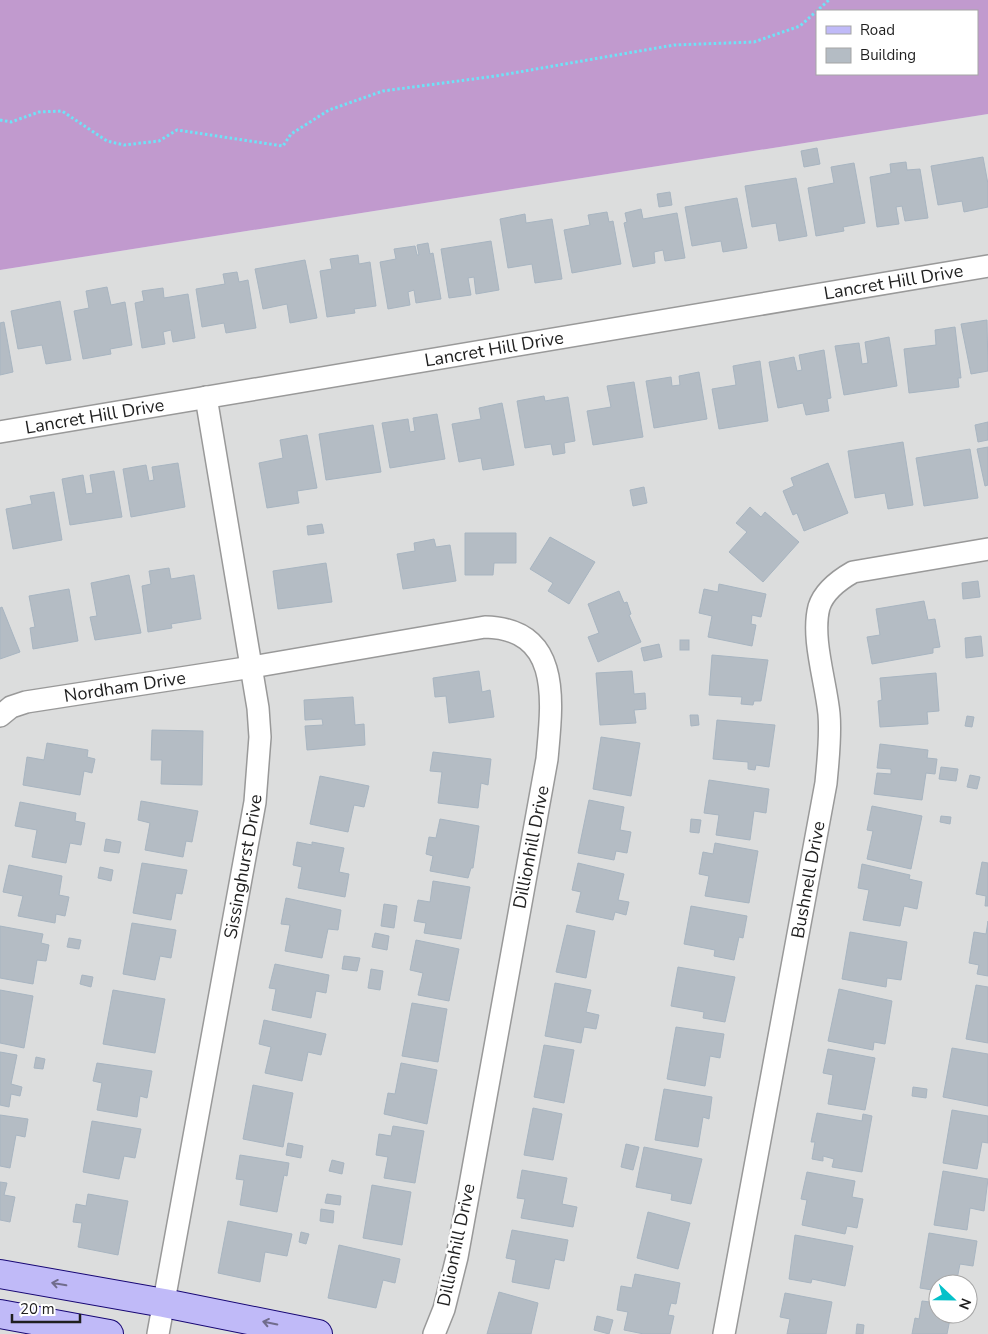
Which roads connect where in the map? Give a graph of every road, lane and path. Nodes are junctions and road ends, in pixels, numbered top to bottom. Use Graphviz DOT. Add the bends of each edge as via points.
graph roads {
  1 [pos="829,0"];
  2 [pos="818,10"];
  3 [pos="816,12"];
  4 [pos="0,120"];
  5 [pos="988,266"];
  6 [pos="206,397"];
  7 [pos="0,432"];
  8 [pos="988,549"];
  9 [pos="252,667"];
  10 [pos="0,716"];
  11 [pos="0,1274"];
  12 [pos="164,1303"];
  13 [pos="0,1314"];
  14 [pos="109,1334"];
  15 [pos="158,1334"];
  16 [pos="318,1334"];
  17 [pos="434,1334"];
  18 [pos="724,1334"];
  1 -- 2 [label="path"];
  3 -- 4 [label="path" via="800,26 754,42 674,45 496,76 383,91 329,110 290,134 283,146 177,130 159,141 124,145 106,141 62,110 39,112 12,122"];
  5 -- 6 [label="street, Lancret Hill Drive"];
  6 -- 7 [label="street, Lancret Hill Drive"];
  6 -- 9 [label="street, Sissinghurst Drive"];
  8 -- 18 [label="street, Bushnell Drive" via="853,572 828,591 819,606 817,638 829,716 826,783"];
  9 -- 10 [label="street, Nordham Drive" via="26,702 11,707"];
  9 -- 12 [label="street, Sissinghurst Drive" via="260,737 255,802"];
  9 -- 17 [label="street, Dillionhill Drive" via="485,627 514,631 528,640 545,664 550,705 544,777 457,1257"];
  12 -- 11 [label="main road, one-way"];
  12 -- 15 [label="street, Sissinghurst Drive"];
  16 -- 12 [label="main road, one-way"];
  13 -- 14 [label="main road"];
}
